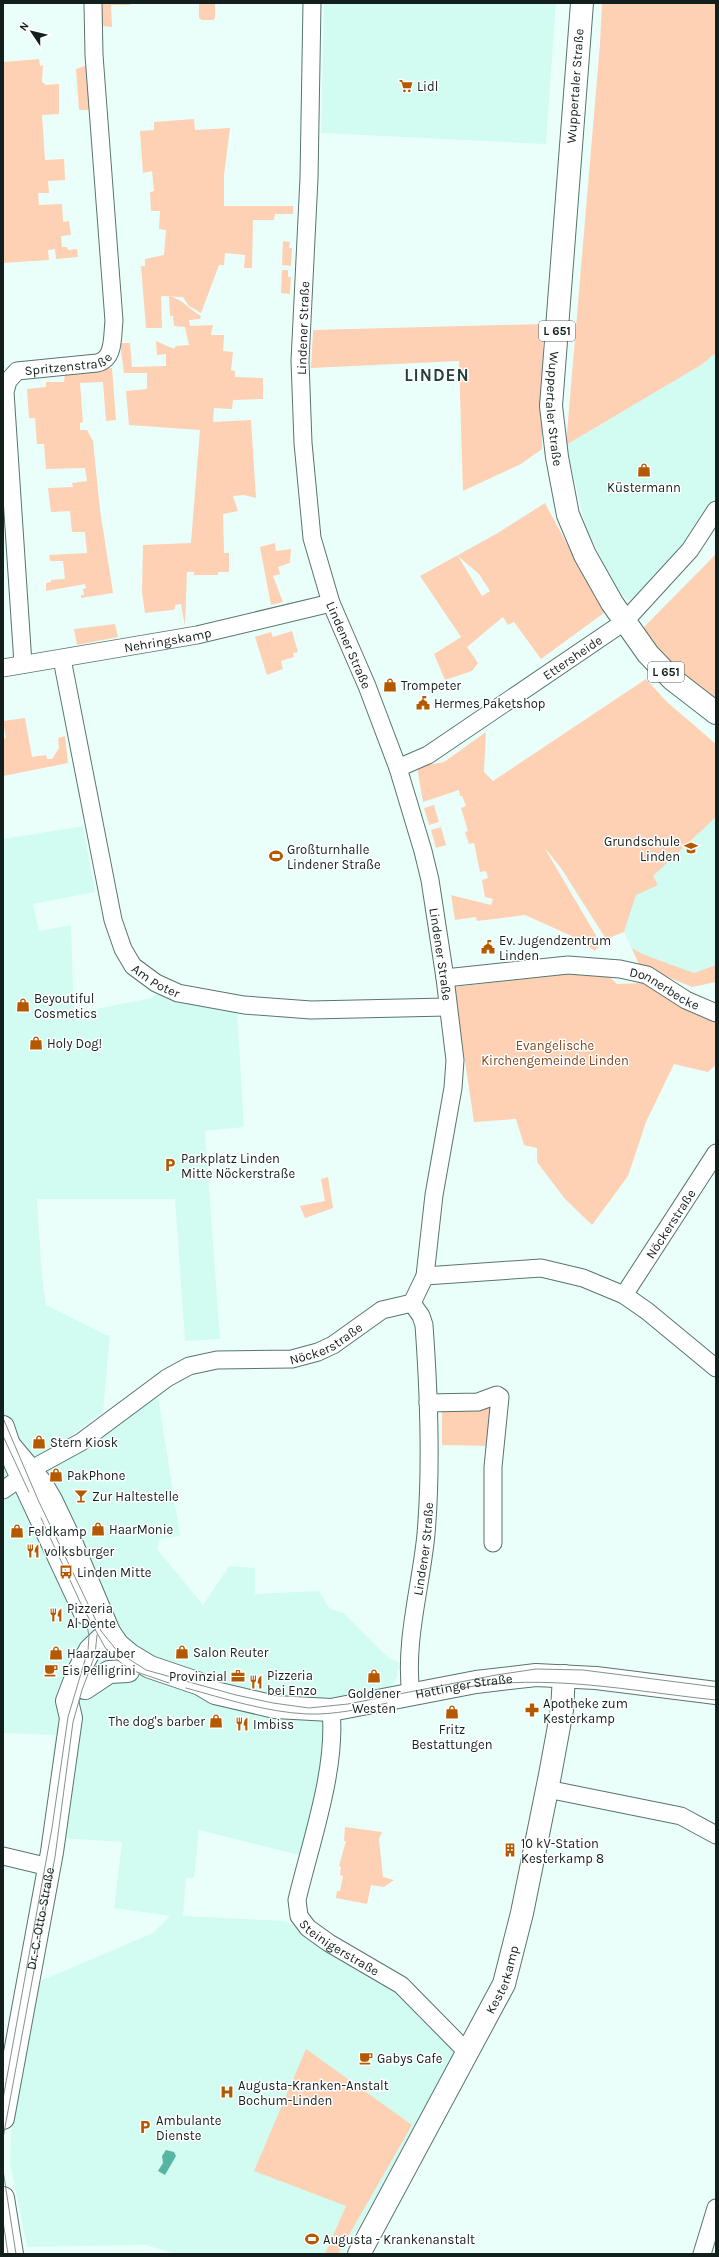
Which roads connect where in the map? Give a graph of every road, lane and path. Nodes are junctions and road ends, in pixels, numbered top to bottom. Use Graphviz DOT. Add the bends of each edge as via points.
graph roads {
  1 [pos="93,3"];
  2 [pos="312,3"];
  3 [pos="582,3"];
  4 [pos="716,510"];
  5 [pos="331,603"];
  6 [pos="624,622"];
  7 [pos="62,659"];
  8 [pos="23,664"];
  9 [pos="3,668"];
  10 [pos="716,713"];
  11 [pos="398,768"];
  12 [pos="445,978"];
  13 [pos="448,1007"];
  14 [pos="716,1013"];
  15 [pos="716,1153"];
  16 [pos="425,1276"];
  17 [pos="624,1295"];
  18 [pos="412,1303"];
  19 [pos="716,1368"];
  20 [pos="428,1403"];
  21 [pos="6,1436"];
  22 [pos="26,1474"];
  23 [pos="3,1490"];
  24 [pos="493,1543"];
  25 [pos="103,1640"];
  26 [pos="128,1671"];
  27 [pos="564,1676"];
  28 [pos="84,1688"];
  29 [pos="215,1693"];
  30 [pos="716,1693"];
  31 [pos="411,1694"];
  32 [pos="331,1710"];
  33 [pos="71,1718"];
  34 [pos="547,1789"];
  35 [pos="716,1835"];
  36 [pos="3,1856"];
  37 [pos="49,1867"];
  38 [pos="468,2053"];
  39 [pos="3,2118"];
  40 [pos="3,2198"];
  41 [pos="716,2208"];
  42 [pos="12,2254"];
  43 [pos="359,2254"];
  44 [pos="702,2254"];
  1 -- 8 [label="street, Spritzenstraße" via="94,55 114,321 110,353 104,361 17,371 7,383 5,392"];
  2 -- 5 [label="street, Lindener Straße" via="309,178 300,361 302,438 312,538"];
  3 -- 6 [label="street, Wuppertaler Straße / L 651" via="551,406 557,458 568,515 585,555"];
  4 -- 6 [label="street, Ettersheide" via="690,550"];
  5 -- 7 [label="street, Nehringskamp" via="197,635"];
  5 -- 11 [label="street, Lindener Straße" via="367,686"];
  6 -- 10 [label="street, Wuppertaler Straße / L 651" via="648,654 672,679"];
  6 -- 11 [label="street, Ettersheide" via="428,755"];
  7 -- 8 [label="street, Nehringskamp"];
  7 -- 13 [label="street, Am Poter" via="113,920 123,949 136,968 156,983 178,993 244,1005 316,1010"];
  8 -- 9 [label="street, Nehringskamp"];
  11 -- 12 [label="street, Lindener Straße" via="430,880"];
  12 -- 13 [label="street, Lindener Straße"];
  12 -- 14 [label="street, Donnerbecke" via="568,965 620,969 647,975 686,1000"];
  13 -- 16 [label="street, Lindener Straße" via="455,1073 434,1195"];
  15 -- 17 [label="street, Nöckerstraße"];
  16 -- 17 [label="street" via="541,1268 583,1278"];
  16 -- 18 [label="street"];
  17 -- 19 [label="street"];
  18 -- 20 [label="street, Lindener Straße" via="424,1325"];
  18 -- 22 [label="street, Nöckerstraße" via="382,1310 333,1345 318,1352 292,1358 217,1360 189,1366 167,1378 81,1442"];
  20 -- 24 [label="street" via="478,1402 497,1395 500,1397 493,1467"];
  20 -- 31 [label="street, Lindener Straße" via="426,1534 410,1652 408,1675"];
  21 -- 22 [label="street, Hattinger Straße"];
  22 -- 23 [label="street, Nöckerstraße"];
  22 -- 25 [label="street, Hattinger Straße" via="51,1500 71,1542"];
  25 -- 26 [label="street, Hattinger Straße"];
  25 -- 28 [label="street, Dr.-C.-Otto-Straße"];
  25 -- 29 [label="street, Hattinger Straße" via="140,1662 200,1684"];
  25 -- 33 [label="street, Dr.-C.-Otto-Straße" via="84,1660 68,1701"];
  26 -- 28 [label="street" via="110,1672"];
  26 -- 29 [label="street, Hattinger Straße" via="197,1693"];
  27 -- 30 [label="street, Hattinger Straße"];
  27 -- 31 [label="street, Hattinger Straße" via="503,1678"];
  27 -- 34 [label="street, Kesterkamp" via="562,1710"];
  28 -- 33 [label="street, Dr.-C.-Otto-Straße" via="79,1706"];
  29 -- 32 [label="street, Hattinger Straße" via="275,1708"];
  31 -- 32 [label="street, Hattinger Straße"];
  32 -- 38 [label="street, Steinigerstraße" via="333,1736 327,1774 297,1900 302,1923 328,1943 401,1985"];
  33 -- 37 [label="street, Dr.-C.-Otto-Straße"];
  34 -- 35 [label="street" via="680,1816"];
  34 -- 38 [label="street, Kesterkamp" via="511,1960 501,1992"];
  36 -- 37 [label="street"];
  37 -- 39 [label="street, Dr.-C.-Otto-Straße"];
  38 -- 43 [label="street, Kesterkamp"];
  40 -- 42 [label="street"];
  41 -- 44 [label="street"];
}
